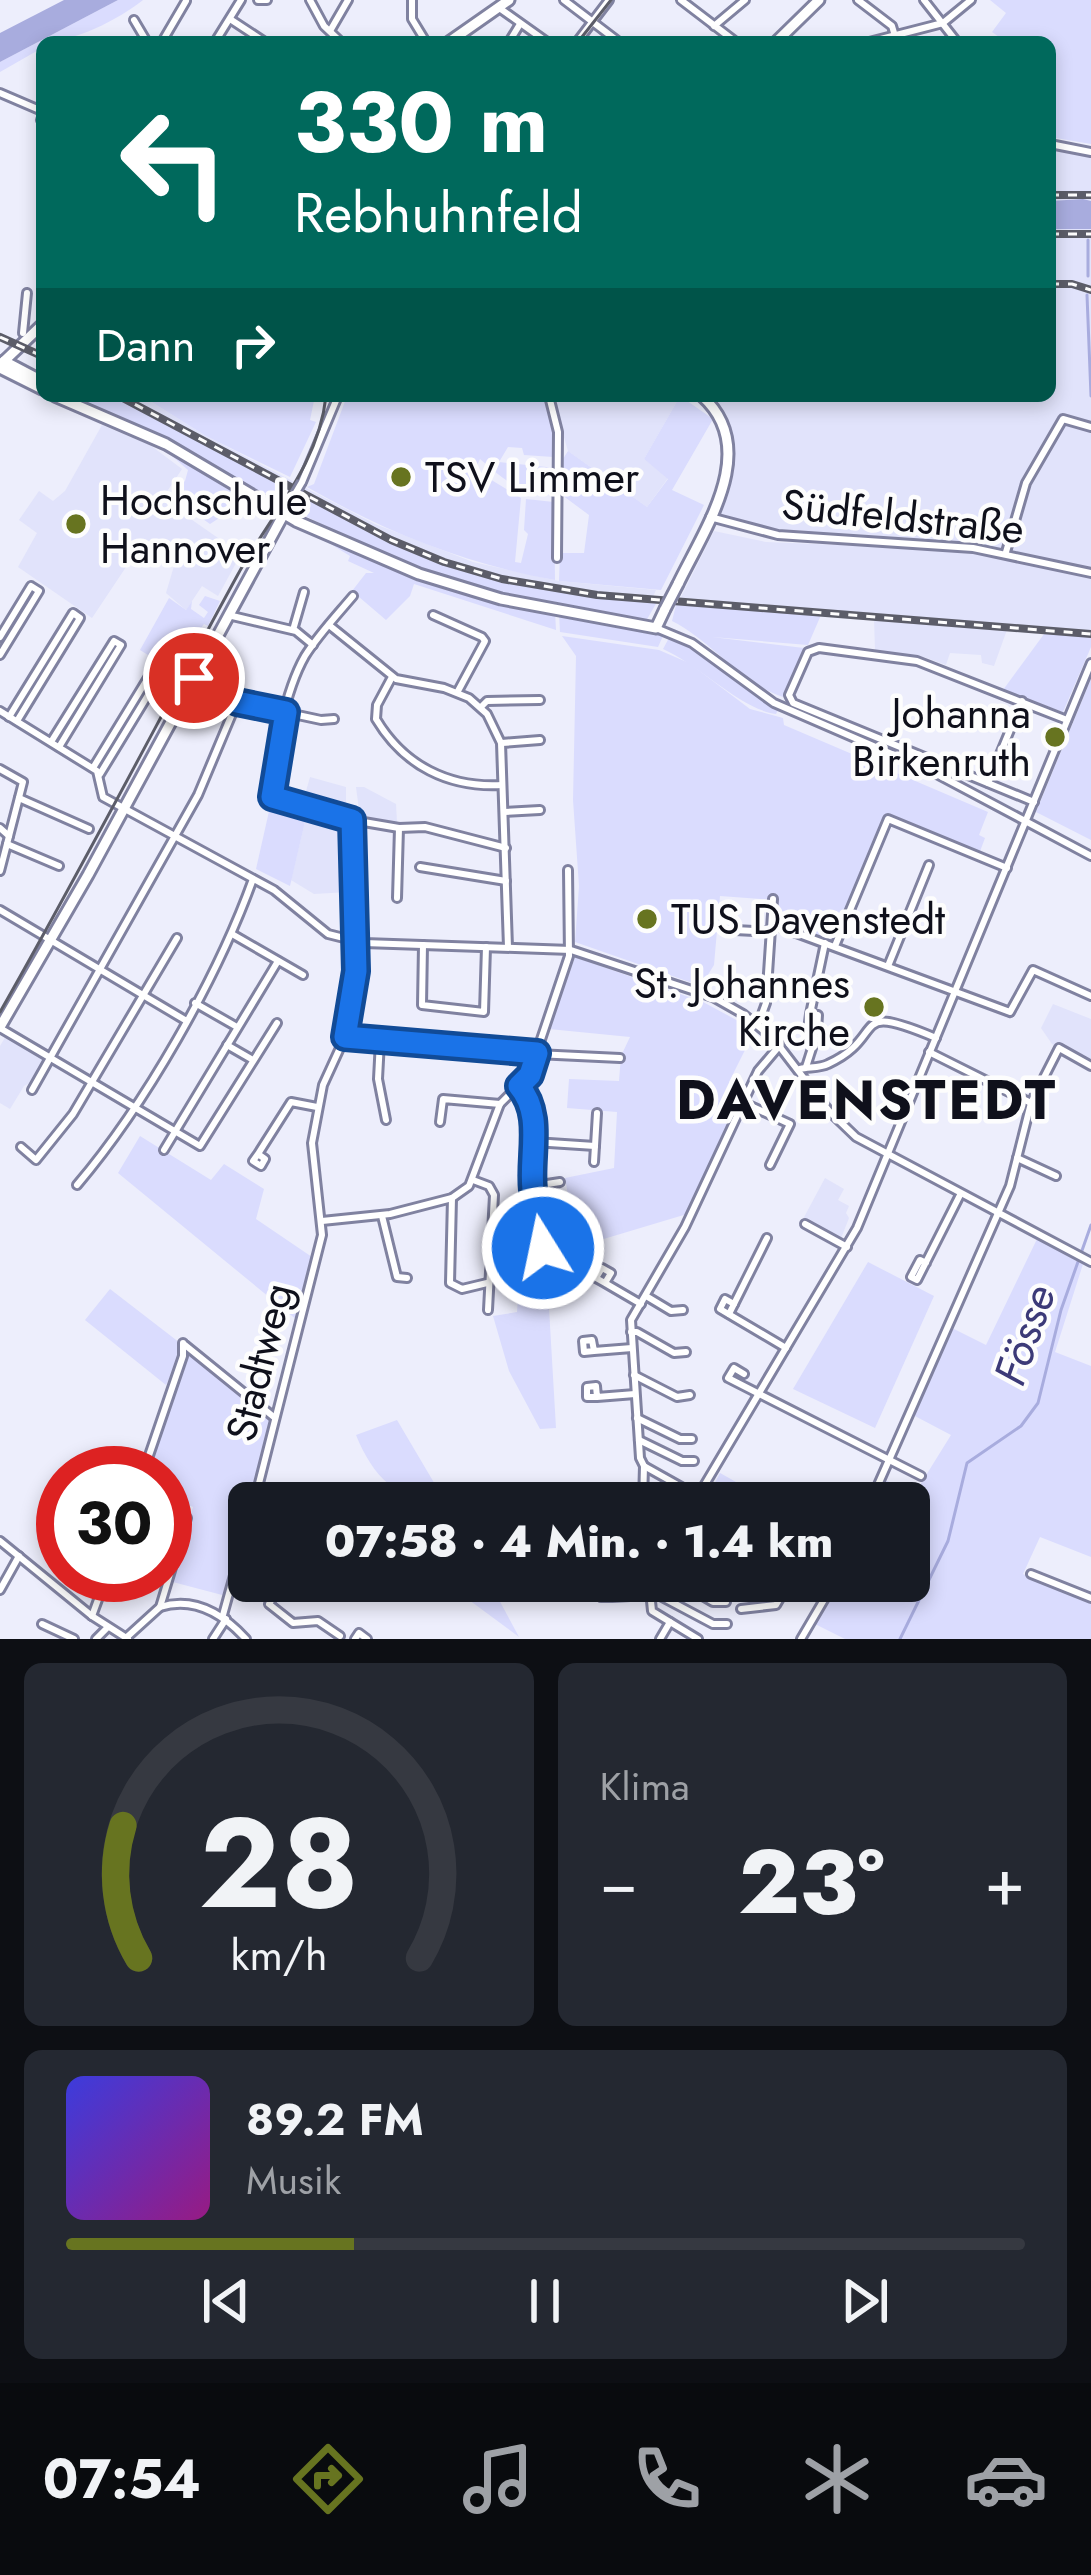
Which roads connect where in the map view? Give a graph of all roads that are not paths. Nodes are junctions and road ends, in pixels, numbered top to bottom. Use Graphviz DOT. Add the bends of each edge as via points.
graph roads {
  1 [pos="241,0"];
  2 [pos="310,0"];
  3 [pos="348,0"];
  4 [pos="412,0"];
  5 [pos="508,0"];
  6 [pos="564,0"];
  7 [pos="609,0"];
  8 [pos="681,0"];
  9 [pos="745,0"];
  10 [pos="819,0"];
  11 [pos="858,0"];
  12 [pos="924,0"];
  13 [pos="971,0"];
  14 [pos="186,1"];
  15 [pos="498,7"];
  16 [pos="230,19"];
  17 [pos="134,20"];
  18 [pos="590,20"];
  19 [pos="943,23"];
  20 [pos="520,24"];
  21 [pos="714,26"];
  22 [pos="330,31"];
  23 [pos="143,36"];
  24 [pos="166,36"];
  25 [pos="219,36"];
  26 [pos="256,36"];
  27 [pos="335,36"];
  28 [pos="422,36"];
  29 [pos="457,36"];
  30 [pos="513,36"];
  31 [pos="538,36"];
  32 [pos="581,36"];
  33 [pos="611,36"];
  34 [pos="728,36"];
  35 [pos="781,36"];
  36 [pos="895,36"];
  37 [pos="953,36"];
  38 [pos="0,93"];
  39 [pos="36,113"];
  40 [pos="1056,145"];
  41 [pos="1091,152"];
  42 [pos="27,293"];
  43 [pos="36,328"];
  44 [pos="24,333"];
  45 [pos="1,365"];
  46 [pos="36,382"];
  47 [pos="70,402"];
  48 [pos="335,402"];
  49 [pos="550,402"];
  50 [pos="707,402"];
  51 [pos="1091,427"];
  52 [pos="286,511"];
  53 [pos="710,517"];
  54 [pos="1006,552"];
  55 [pos="557,558"];
  56 [pos="1091,573"];
  57 [pos="304,592"];
  58 [pos="353,596"];
  59 [pos="433,614"];
  60 [pos="228,615"];
  61 [pos="329,625"];
  62 [pos="656,628"];
  63 [pos="292,630"];
  64 [pos="0,637"];
  65 [pos="63,637"];
  66 [pos="313,644"];
  67 [pos="0,655"];
  68 [pos="105,663"];
  69 [pos="1091,663"];
  70 [pos="392,677"];
  71 [pos="194,678"];
  72 [pos="147,688"];
  73 [pos="458,692"];
  74 [pos="540,700"];
  75 [pos="1022,701"];
  76 [pos="237,702"];
  77 [pos="482,707"];
  78 [pos="0,711"];
  79 [pos="286,712"];
  80 [pos="13,719"];
  81 [pos="334,719"];
  82 [pos="1067,720"];
  83 [pos="540,740"];
  84 [pos="500,743"];
  85 [pos="55,745"];
  86 [pos="0,769"];
  87 [pos="96,771"];
  88 [pos="988,783"];
  89 [pos="502,785"];
  90 [pos="19,798"];
  91 [pos="1034,802"];
  92 [pos="123,809"];
  93 [pos="540,811"];
  94 [pos="504,812"];
  95 [pos="352,820"];
  96 [pos="1026,821"];
  97 [pos="0,828"];
  98 [pos="399,828"];
  99 [pos="88,830"];
  100 [pos="174,838"];
  101 [pos="8,840"];
  102 [pos="506,848"];
  103 [pos="1091,856"];
  104 [pos="929,865"];
  105 [pos="59,866"];
  106 [pos="420,867"];
  107 [pos="1007,868"];
  108 [pos="568,870"];
  109 [pos="0,871"];
  110 [pos="253,879"];
  111 [pos="506,881"];
  112 [pos="398,898"];
  113 [pos="773,899"];
  114 [pos="0,910"];
  115 [pos="771,928"];
  116 [pos="736,930"];
  117 [pos="232,934"];
  118 [pos="177,938"];
  119 [pos="51,940"];
  120 [pos="355,942"];
  121 [pos="825,943"];
  122 [pos="424,945"];
  123 [pos="834,946"];
  124 [pos="486,947"];
  125 [pos="508,947"];
  126 [pos="571,950"];
  127 [pos="278,961"];
  128 [pos="889,966"];
  129 [pos="102,970"];
  130 [pos="303,975"];
  131 [pos="956,991"];
  132 [pos="144,995"];
  133 [pos="1091,996"];
  134 [pos="196,1003"];
  135 [pos="810,1014"];
  136 [pos="185,1020"];
  137 [pos="278,1023"];
  138 [pos="758,1025"];
  139 [pos="237,1027"];
  140 [pos="0,1028"];
  141 [pos="345,1037"];
  142 [pos="936,1038"];
  143 [pos="380,1040"];
  144 [pos="227,1045"];
  145 [pos="780,1045"];
  146 [pos="813,1045"];
  147 [pos="929,1052"];
  148 [pos="537,1054"];
  149 [pos="51,1058"];
  150 [pos="620,1058"];
  151 [pos="253,1060"];
  152 [pos="1091,1066"];
  153 [pos="802,1068"];
  154 [pos="92,1082"];
  155 [pos="519,1086"];
  156 [pos="32,1090"];
  157 [pos="743,1103"];
  158 [pos="1031,1103"];
  159 [pos="500,1104"];
  160 [pos="317,1106"];
  161 [pos="134,1107"];
  162 [pos="597,1112"];
  163 [pos="386,1120"];
  164 [pos="440,1122"];
  165 [pos="176,1132"];
  166 [pos="534,1142"];
  167 [pos="595,1146"];
  168 [pos="21,1147"];
  169 [pos="164,1150"];
  170 [pos="885,1155"];
  171 [pos="244,1156"];
  172 [pos="1017,1158"];
  173 [pos="594,1162"];
  174 [pos="770,1165"];
  175 [pos="1056,1175"];
  176 [pos="473,1180"];
  177 [pos="560,1182"];
  178 [pos="77,1185"];
  179 [pos="532,1186"];
  180 [pos="960,1195"];
  181 [pos="452,1198"];
  182 [pos="998,1214"];
  183 [pos="382,1216"];
  184 [pos="322,1220"];
  185 [pos="805,1224"];
  186 [pos="767,1238"];
  187 [pos="847,1247"];
  188 [pos="543,1248"];
  189 [pos="1084,1259"];
  190 [pos="926,1262"];
  191 [pos="407,1279"];
  192 [pos="489,1280"];
  193 [pos="605,1282"];
  194 [pos="643,1300"];
  195 [pos="488,1310"];
  196 [pos="683,1310"];
  197 [pos="631,1332"];
  198 [pos="632,1348"];
  199 [pos="786,1348"];
  200 [pos="594,1351"];
  201 [pos="194,1352"];
  202 [pos="686,1352"];
  203 [pos="183,1356"];
  204 [pos="746,1371"];
  205 [pos="634,1375"];
  206 [pos="635,1394"];
  207 [pos="758,1395"];
  208 [pos="690,1396"];
  209 [pos="597,1397"];
  210 [pos="275,1418"];
  211 [pos="637,1418"];
  212 [pos="692,1439"];
  213 [pos="639,1440"];
  214 [pos="152,1446"];
  215 [pos="694,1461"];
  216 [pos="889,1461"];
  217 [pos="644,1466"];
  218 [pos="920,1476"];
  219 [pos="259,1482"];
  220 [pos="644,1482"];
  221 [pos="673,1482"];
  222 [pos="706,1482"];
  223 [pos="880,1482"];
  224 [pos="0,1540"];
  225 [pos="19,1556"];
  226 [pos="1031,1574"];
  227 [pos="0,1590"];
  228 [pos="1091,1598"];
  229 [pos="97,1602"];
  230 [pos="161,1602"];
  231 [pos="228,1602"];
  232 [pos="270,1602"];
  233 [pos="651,1602"];
  234 [pos="674,1602"];
  235 [pos="778,1602"];
  236 [pos="823,1602"];
  237 [pos="160,1606"];
  238 [pos="741,1609"];
  239 [pos="92,1616"];
  240 [pos="224,1617"];
  241 [pos="670,1622"];
  242 [pos="42,1624"];
  243 [pos="728,1624"];
  244 [pos="108,1627"];
  245 [pos="128,1638"];
  246 [pos="341,1638"];
  247 [pos="74,1639"];
  248 [pos="96,1639"];
  249 [pos="213,1639"];
  250 [pos="246,1639"];
  251 [pos="355,1639"];
  252 [pos="367,1639"];
  253 [pos="660,1639"];
  254 [pos="698,1639"];
  255 [pos="801,1639"];
  1 -- 16 [label="street"];
  2 -- 22 [label="street"];
  3 -- 22 [label="street"];
  4 -- 28 [label="street"];
  5 -- 15 [label="main road"];
  6 -- 18 [label="street"];
  7 -- 18 [label="street"];
  8 -- 21 [label="street"];
  9 -- 21 [label="street"];
  10 -- 35 [label="main road"];
  11 -- 36 [label="street"];
  12 -- 19 [label="street"];
  13 -- 19 [label="street"];
  14 -- 24 [label="street"];
  15 -- 20 [label="street"];
  15 -- 29 [label="main road"];
  16 -- 25 [label="street"];
  16 -- 26 [label="street"];
  17 -- 23 [label="street"];
  18 -- 32 [label="street"];
  18 -- 33 [label="street"];
  19 -- 36 [label="street"];
  19 -- 37 [label="street"];
  20 -- 30 [label="street"];
  20 -- 31 [label="street"];
  21 -- 34 [label="street"];
  22 -- 27 [label="street"];
  38 -- 39 [label="street"];
  40 -- 41 [label="street"];
  42 -- 44 [label="street"];
  43 -- 44 [label="main road"];
  44 -- 45 [label="main road"];
  45 -- 46 [label="main road"];
  47 -- 52 [label="main road"];
  48 -- 52 [label="street, bridge"];
  49 -- 55 [label="street" via="558,432"];
  50 -- 53 [label="main road" via="730,450"];
  51 -- 54 [label="street" via="1064,419 1026,483"];
  52 -- 60 [label="main road"];
  52 -- 62 [label="main road" via="483,595"];
  53 -- 54 [label="street, Südfeldstraße" via="778,535"];
  53 -- 62 [label="main road, bridge"];
  54 -- 56 [label="street, Südfeldstraße"];
  57 -- 63 [label="street"];
  58 -- 61 [label="street"];
  59 -- 73 [label="street" via="485,641"];
  60 -- 63 [label="street"];
  60 -- 71 [label="main road"];
  61 -- 66 [label="street"];
  61 -- 70 [label="street"];
  62 -- 96 [label="street" via="692,643 782,707"];
  63 -- 66 [label="street"];
  64 -- 67 [label="street" via="21,611"];
  65 -- 80 [label="street"];
  66 -- 79 [label="street"];
  68 -- 85 [label="street"];
  69 -- 82 [label="street"];
  70 -- 73 [label="street"];
  70 -- 89 [label="street" via="376,719 410,759 469,785"];
  71 -- 76 [label="street"];
  71 -- 92 [label="main road"];
  72 -- 87 [label="street"];
  73 -- 77 [label="street"];
  74 -- 77 [label="street"];
  75 -- 82 [label="street"];
  75 -- 88 [label="street"];
  75 -- 88 [label="street" via="917,661 819,648 808,652 789,695"];
  76 -- 79 [label="street"];
  76 -- 100 [label="street"];
  77 -- 84 [label="street"];
  78 -- 80 [label="street"];
  79 -- 81 [label="street"];
  79 -- 95 [label="street" via="270,795"];
  80 -- 85 [label="street"];
  82 -- 91 [label="street"];
  83 -- 84 [label="street"];
  84 -- 89 [label="street"];
  85 -- 87 [label="street"];
  86 -- 90 [label="street" via="23,782"];
  87 -- 92 [label="street" via="100,794"];
  88 -- 91 [label="street"];
  89 -- 94 [label="street"];
  90 -- 99 [label="street"];
  90 -- 101 [label="street"];
  91 -- 96 [label="street"];
  92 -- 100 [label="street"];
  92 -- 119 [label="main road"];
  93 -- 94 [label="street"];
  94 -- 102 [label="street"];
  95 -- 98 [label="street"];
  95 -- 120 [label="street, Stadtweg"];
  96 -- 103 [label="street"];
  96 -- 107 [label="street"];
  97 -- 101 [label="street"];
  98 -- 102 [label="street"];
  98 -- 112 [label="street"];
  100 -- 110 [label="street"];
  100 -- 129 [label="street"];
  101 -- 105 [label="street"];
  101 -- 109 [label="street"];
  102 -- 111 [label="street"];
  104 -- 128 [label="street"];
  106 -- 111 [label="street"];
  107 -- 123 [label="street" via="888,819"];
  107 -- 131 [label="street"];
  108 -- 126 [label="street"];
  110 -- 117 [label="street"];
  110 -- 120 [label="street" via="321,930"];
  111 -- 125 [label="street"];
  113 -- 115 [label="street"];
  114 -- 119 [label="street"];
  115 -- 116 [label="street"];
  115 -- 121 [label="street"];
  115 -- 138 [label="street"];
  117 -- 127 [label="street"];
  117 -- 134 [label="street"];
  118 -- 132 [label="street"];
  119 -- 129 [label="street"];
  119 -- 140 [label="main road"];
  120 -- 122 [label="street"];
  120 -- 141 [label="street, Stadtweg"];
  121 -- 123 [label="street"];
  121 -- 135 [label="street"];
  122 -- 124 [label="street"];
  122 -- 124 [label="street" via="422,1005 484,1012"];
  123 -- 128 [label="street"];
  124 -- 125 [label="street"];
  125 -- 126 [label="street"];
  126 -- 138 [label="street" via="700,992"];
  126 -- 148 [label="street"];
  127 -- 130 [label="street"];
  127 -- 139 [label="street"];
  128 -- 131 [label="street"];
  129 -- 132 [label="street"];
  129 -- 149 [label="street"];
  131 -- 133 [label="street" via="1010,1012 1038,970"];
  131 -- 142 [label="street"];
  132 -- 136 [label="street"];
  132 -- 154 [label="street"];
  134 -- 136 [label="street"];
  134 -- 139 [label="street"];
  136 -- 161 [label="street"];
  137 -- 151 [label="street"];
  138 -- 145 [label="street"];
  139 -- 144 [label="street"];
  140 -- 149 [label="street"];
  141 -- 143 [label="street"];
  141 -- 160 [label="street, Stadtweg"];
  142 -- 147 [label="street"];
  142 -- 153 [label="street" via="878,1021 824,1067"];
  143 -- 148 [label="street"];
  143 -- 163 [label="street"];
  144 -- 151 [label="street"];
  144 -- 165 [label="street"];
  145 -- 153 [label="street"];
  145 -- 157 [label="street"];
  146 -- 153 [label="street"];
  147 -- 158 [label="street"];
  147 -- 170 [label="street"];
  148 -- 150 [label="street"];
  148 -- 155 [label="street"];
  149 -- 154 [label="street"];
  149 -- 156 [label="street"];
  151 -- 165 [label="street" via="200,1146"];
  152 -- 158 [label="street" via="1059,1048"];
  153 -- 170 [label="street" via="837,1119"];
  154 -- 161 [label="street"];
  154 -- 168 [label="street" via="36,1160"];
  155 -- 159 [label="street"];
  155 -- 166 [label="street" via="531,1105"];
  157 -- 174 [label="street" via="790,1124"];
  157 -- 194 [label="street"];
  158 -- 172 [label="street"];
  159 -- 164 [label="street" via="443,1099"];
  159 -- 176 [label="street"];
  160 -- 171 [label="street" via="291,1102 259,1162"];
  160 -- 184 [label="street, Stadtweg" via="312,1167"];
  161 -- 165 [label="street"];
  161 -- 178 [label="street"];
  162 -- 167 [label="street"];
  165 -- 169 [label="street"];
  166 -- 167 [label="street"];
  166 -- 179 [label="street"];
  167 -- 173 [label="street"];
  170 -- 180 [label="street"];
  170 -- 187 [label="street"];
  172 -- 175 [label="street"];
  172 -- 182 [label="street"];
  176 -- 181 [label="street"];
  176 -- 192 [label="street" via="494,1195"];
  177 -- 179 [label="street"];
  179 -- 188 [label="street"];
  180 -- 182 [label="street"];
  180 -- 190 [label="street"];
  181 -- 183 [label="street"];
  181 -- 192 [label="street" via="450,1283 462,1289"];
  182 -- 189 [label="street"];
  182 -- 216 [label="street"];
  183 -- 184 [label="street"];
  183 -- 191 [label="street" via="397,1277"];
  184 -- 210 [label="street, Stadtweg"];
  185 -- 187 [label="street"];
  186 -- 199 [label="street" via="734,1304 725,1299 720,1309"];
  187 -- 199 [label="street"];
  192 -- 195 [label="street"];
  193 -- 194 [label="street"];
  194 -- 196 [label="street"];
  194 -- 197 [label="street"];
  197 -- 198 [label="street"];
  197 -- 202 [label="street"];
  198 -- 200 [label="street"];
  198 -- 205 [label="street"];
  199 -- 207 [label="street"];
  201 -- 203 [label="street"];
  201 -- 203 [label="street" via="183,1343"];
  201 -- 210 [label="street"];
  203 -- 214 [label="street"];
  204 -- 207 [label="street" via="734,1368 728,1378"];
  205 -- 206 [label="street"];
  205 -- 208 [label="street"];
  206 -- 209 [label="street"];
  206 -- 211 [label="street"];
  207 -- 216 [label="street"];
  207 -- 222 [label="street"];
  210 -- 219 [label="street, Stadtweg"];
  211 -- 212 [label="street"];
  211 -- 213 [label="street"];
  213 -- 215 [label="street"];
  213 -- 217 [label="street"];
  216 -- 218 [label="street"];
  216 -- 223 [label="street"];
  217 -- 220 [label="street"];
  217 -- 221 [label="street"];
  224 -- 225 [label="street"];
  225 -- 227 [label="street"];
  225 -- 239 [label="street"];
  226 -- 228 [label="street"];
  229 -- 239 [label="street"];
  230 -- 237 [label="street"];
  231 -- 240 [label="street"];
  232 -- 246 [label="street" via="293,1623 318,1621"];
  233 -- 241 [label="street"];
  234 -- 243 [label="street"];
  235 -- 238 [label="street"];
  236 -- 255 [label="street"];
  237 -- 240 [label="street" via="184,1604"];
  237 -- 245 [label="street"];
  239 -- 244 [label="street"];
  240 -- 249 [label="street"];
  240 -- 250 [label="street"];
  241 -- 253 [label="street"];
  241 -- 254 [label="street"];
  242 -- 247 [label="street"];
  244 -- 245 [label="street"];
  244 -- 248 [label="street"];
  251 -- 252 [label="street"];
}
